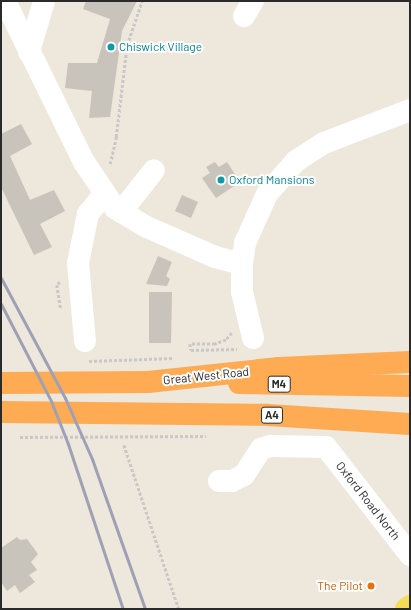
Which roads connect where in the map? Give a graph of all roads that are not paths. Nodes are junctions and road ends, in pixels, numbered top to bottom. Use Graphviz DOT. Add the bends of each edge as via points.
graph roads {
  1 [pos="4,1"];
  2 [pos="44,1"];
  3 [pos="29,52"];
  4 [pos="410,110"];
  5 [pos="154,170"];
  6 [pos="100,189"];
  7 [pos="121,212"];
  8 [pos="242,264"];
  9 [pos="249,337"];
  10 [pos="85,351"];
  11 [pos="410,362"];
  12 [pos="148,382"];
  13 [pos="1,383"];
  14 [pos="410,386"];
  15 [pos="410,410"];
  16 [pos="6,412"];
  17 [pos="134,412"];
  18 [pos="410,424"];
  19 [pos="219,481"];
  20 [pos="410,555"];
  21 [pos="410,606"];
  22 [pos="406,609"];
  1 -- 3 [label="street"];
  2 -- 3 [label="street"];
  3 -- 6 [label="street"];
  4 -- 8 [label="street" via="324,143 296,161 267,194 245,243"];
  5 -- 7 [label="street"];
  6 -- 7 [label="street"];
  6 -- 10 [label="street" via="88,214 78,263"];
  7 -- 8 [label="street" via="215,257"];
  8 -- 9 [label="street" via="242,292"];
  11 -- 12 [label="highway, Great West Road" via="279,368"];
  12 -- 13 [label="highway, Great West Road"];
  12 -- 14 [label="highway, M4"];
  15 -- 17 [label="highway, M4"];
  16 -- 17 [label="highway, A4"];
  17 -- 18 [label="highway, A4" via="354,418"];
  19 -- 20 [label="street, Oxford Road North" via="232,481 244,475 261,449 270,446 326,447"];
  21 -- 22 [label="main road"];
}
